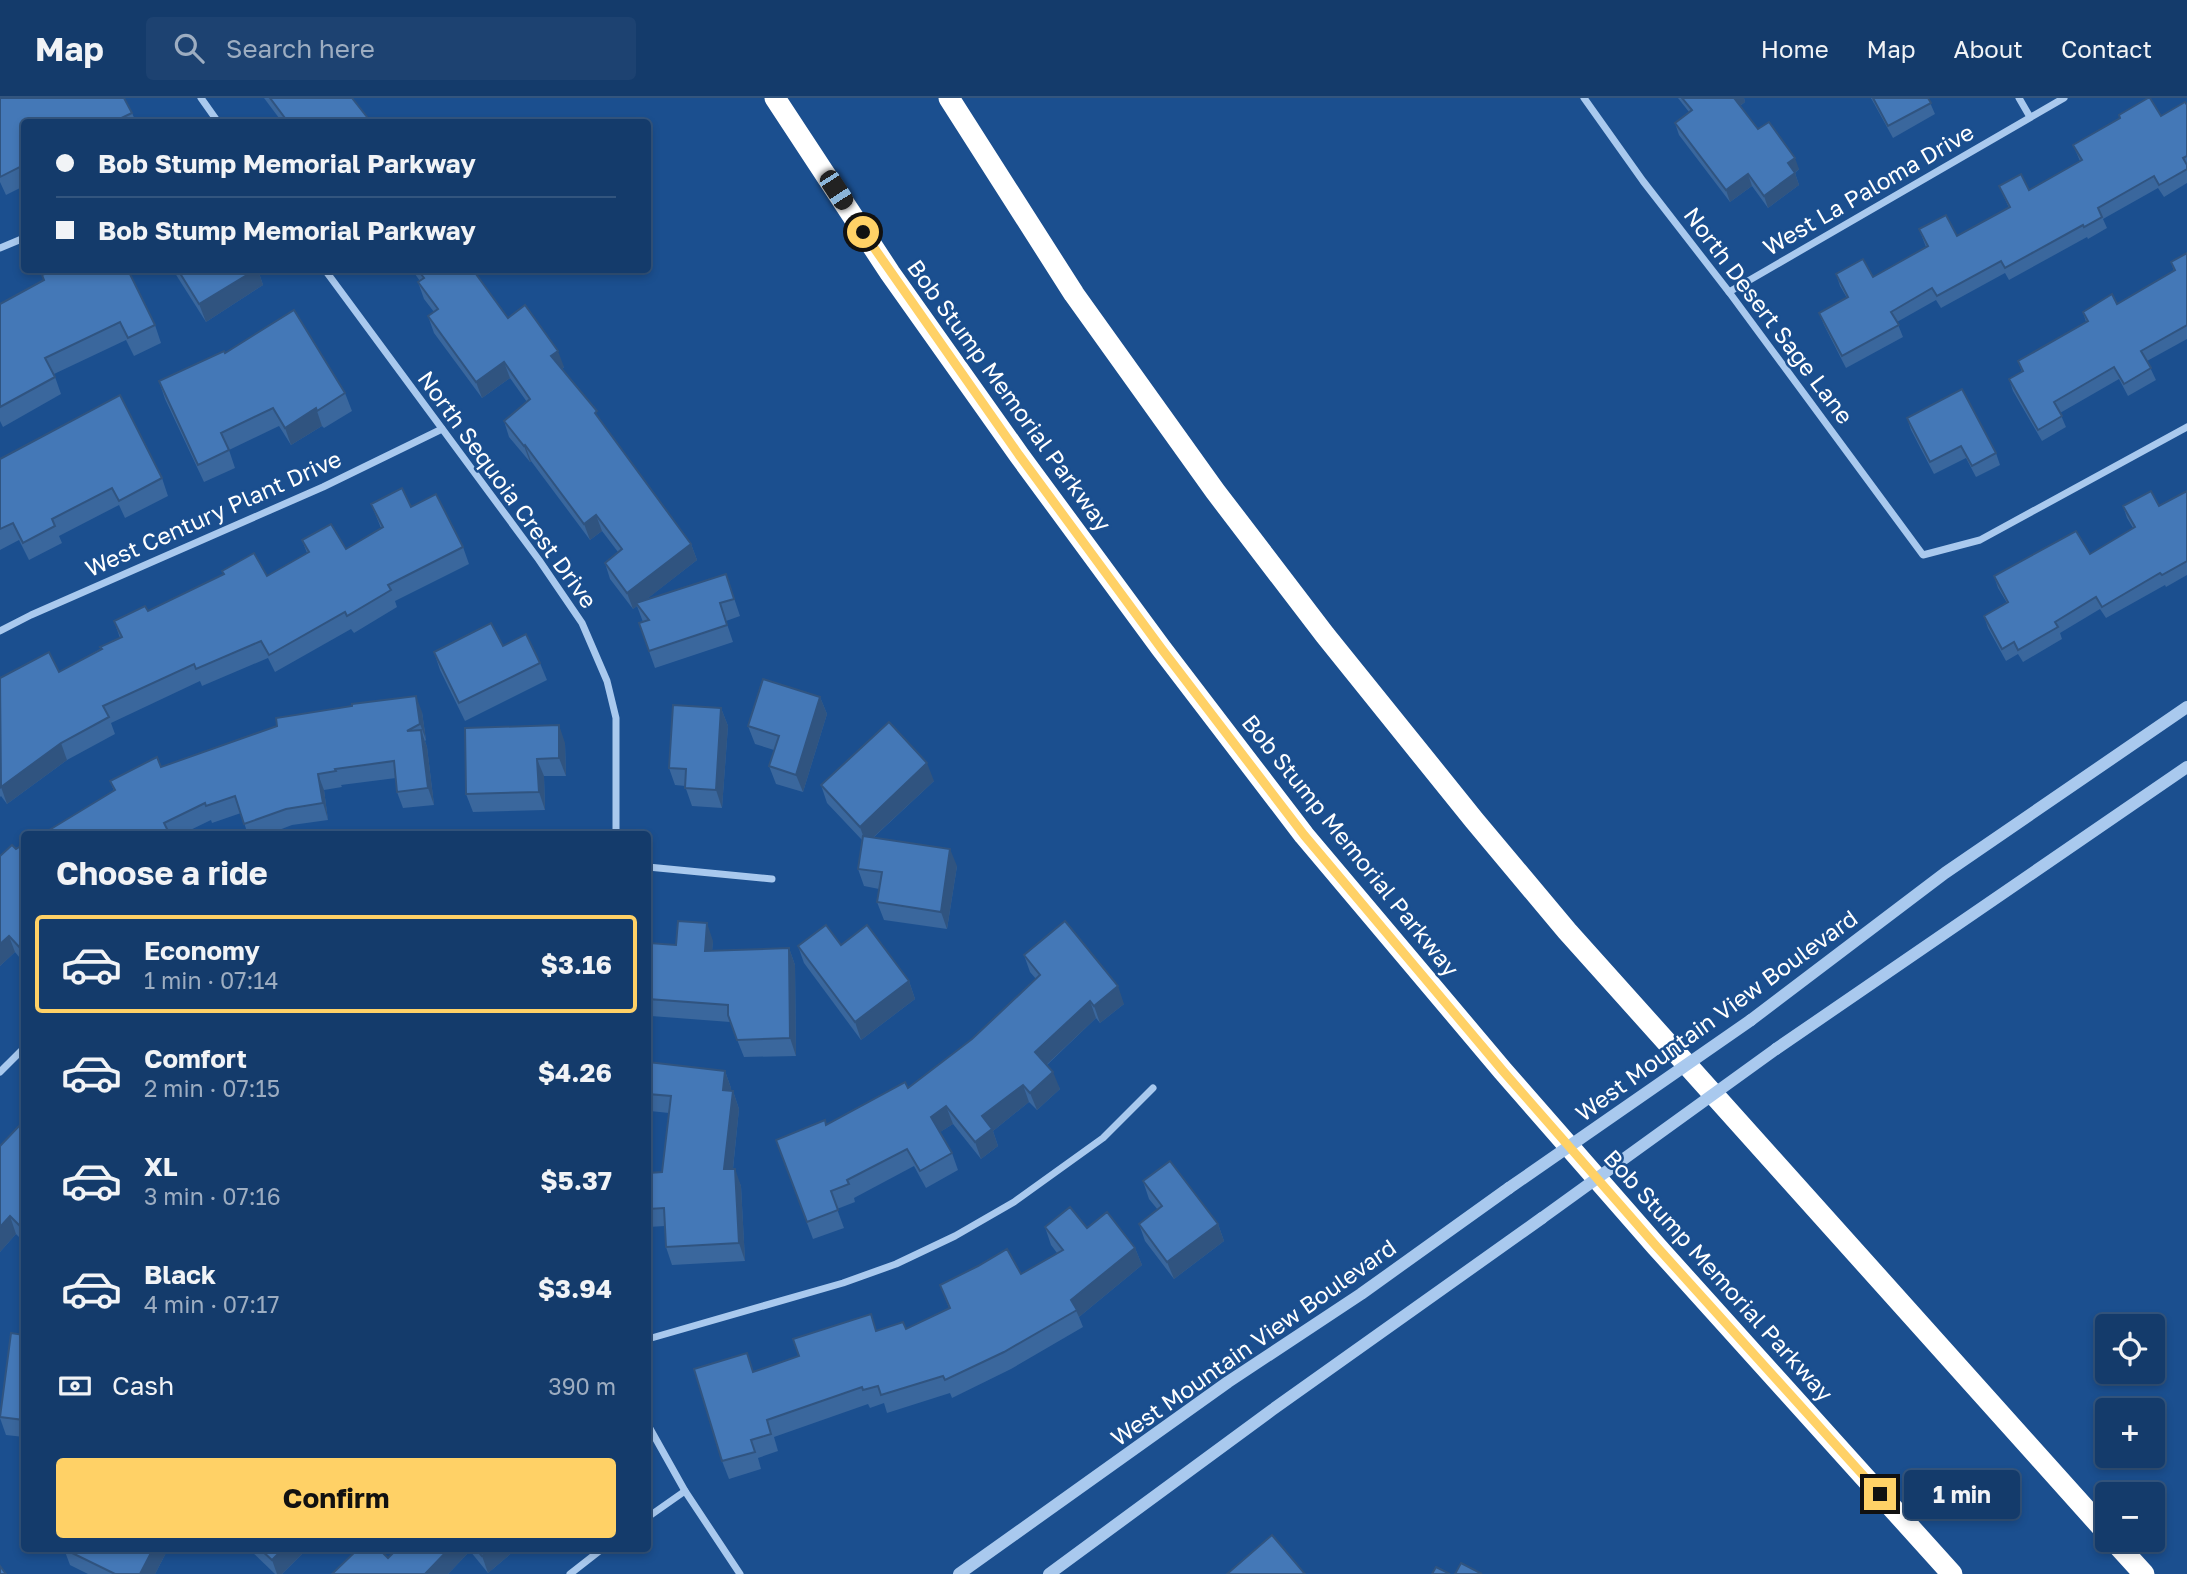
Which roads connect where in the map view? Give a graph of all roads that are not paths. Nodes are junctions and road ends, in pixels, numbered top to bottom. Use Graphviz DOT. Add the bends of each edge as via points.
graph roads {
  1 [pos="201,98"];
  2 [pos="775,98"];
  3 [pos="949,98"];
  4 [pos="1584,98"];
  5 [pos="2020,98"];
  6 [pos="2064,98"];
  7 [pos="2030,117"];
  8 [pos="216,119"];
  9 [pos="21,238"];
  10 [pos="0,248"];
  11 [pos="327,273"];
  12 [pos="1729,292"];
  13 [pos="2187,427"];
  14 [pos="442,429"];
  15 [pos="0,631"];
  16 [pos="2187,707"];
  17 [pos="2187,767"];
  18 [pos="616,831"];
  19 [pos="651,867"];
  20 [pos="772,879"];
  21 [pos="21,1051"];
  22 [pos="0,1072"];
  23 [pos="1153,1088"];
  24 [pos="651,1338"];
  25 [pos="651,1429"];
  26 [pos="685,1491"];
  27 [pos="651,1515"];
  28 [pos="2095,1520"];
  29 [pos="598,1552"];
  30 [pos="2124,1552"];
  31 [pos="570,1574"];
  32 [pos="740,1574"];
  33 [pos="959,1574"];
  34 [pos="1049,1574"];
  35 [pos="1952,1574"];
  36 [pos="2144,1574"];
  1 -- 8 [label="street"];
  2 -- 35 [label="highway, Bob Stump Memorial Parkway" via="890,273 1019,455 1304,835 1503,1071"];
  3 -- 28 [label="highway" via="1074,294 1215,491 1474,820 1567,931"];
  4 -- 12 [label="street, North Desert Sage Lane"];
  5 -- 7 [label="street"];
  6 -- 7 [label="street, West La Paloma Drive"];
  7 -- 12 [label="street, West La Paloma Drive"];
  9 -- 10 [label="street"];
  11 -- 14 [label="street, North Sequoia Crest Drive"];
  12 -- 13 [label="street, North Desert Sage Lane" via="1923,555 1980,540"];
  14 -- 15 [label="street, West Century Plant Drive"];
  14 -- 18 [label="street, North Sequoia Crest Drive" via="582,623 607,681 616,718"];
  16 -- 33 [label="street, West Mountain View Boulevard, bridge" via="1945,873 1751,1020"];
  17 -- 34 [label="street, bridge" via="1776,1049"];
  19 -- 20 [label="street"];
  21 -- 22 [label="street"];
  23 -- 24 [label="street" via="1103,1138 1014,1202 956,1236 843,1283"];
  25 -- 26 [label="street"];
  26 -- 27 [label="street"];
  26 -- 32 [label="street"];
  29 -- 31 [label="street"];
  30 -- 36 [label="highway"];
}
